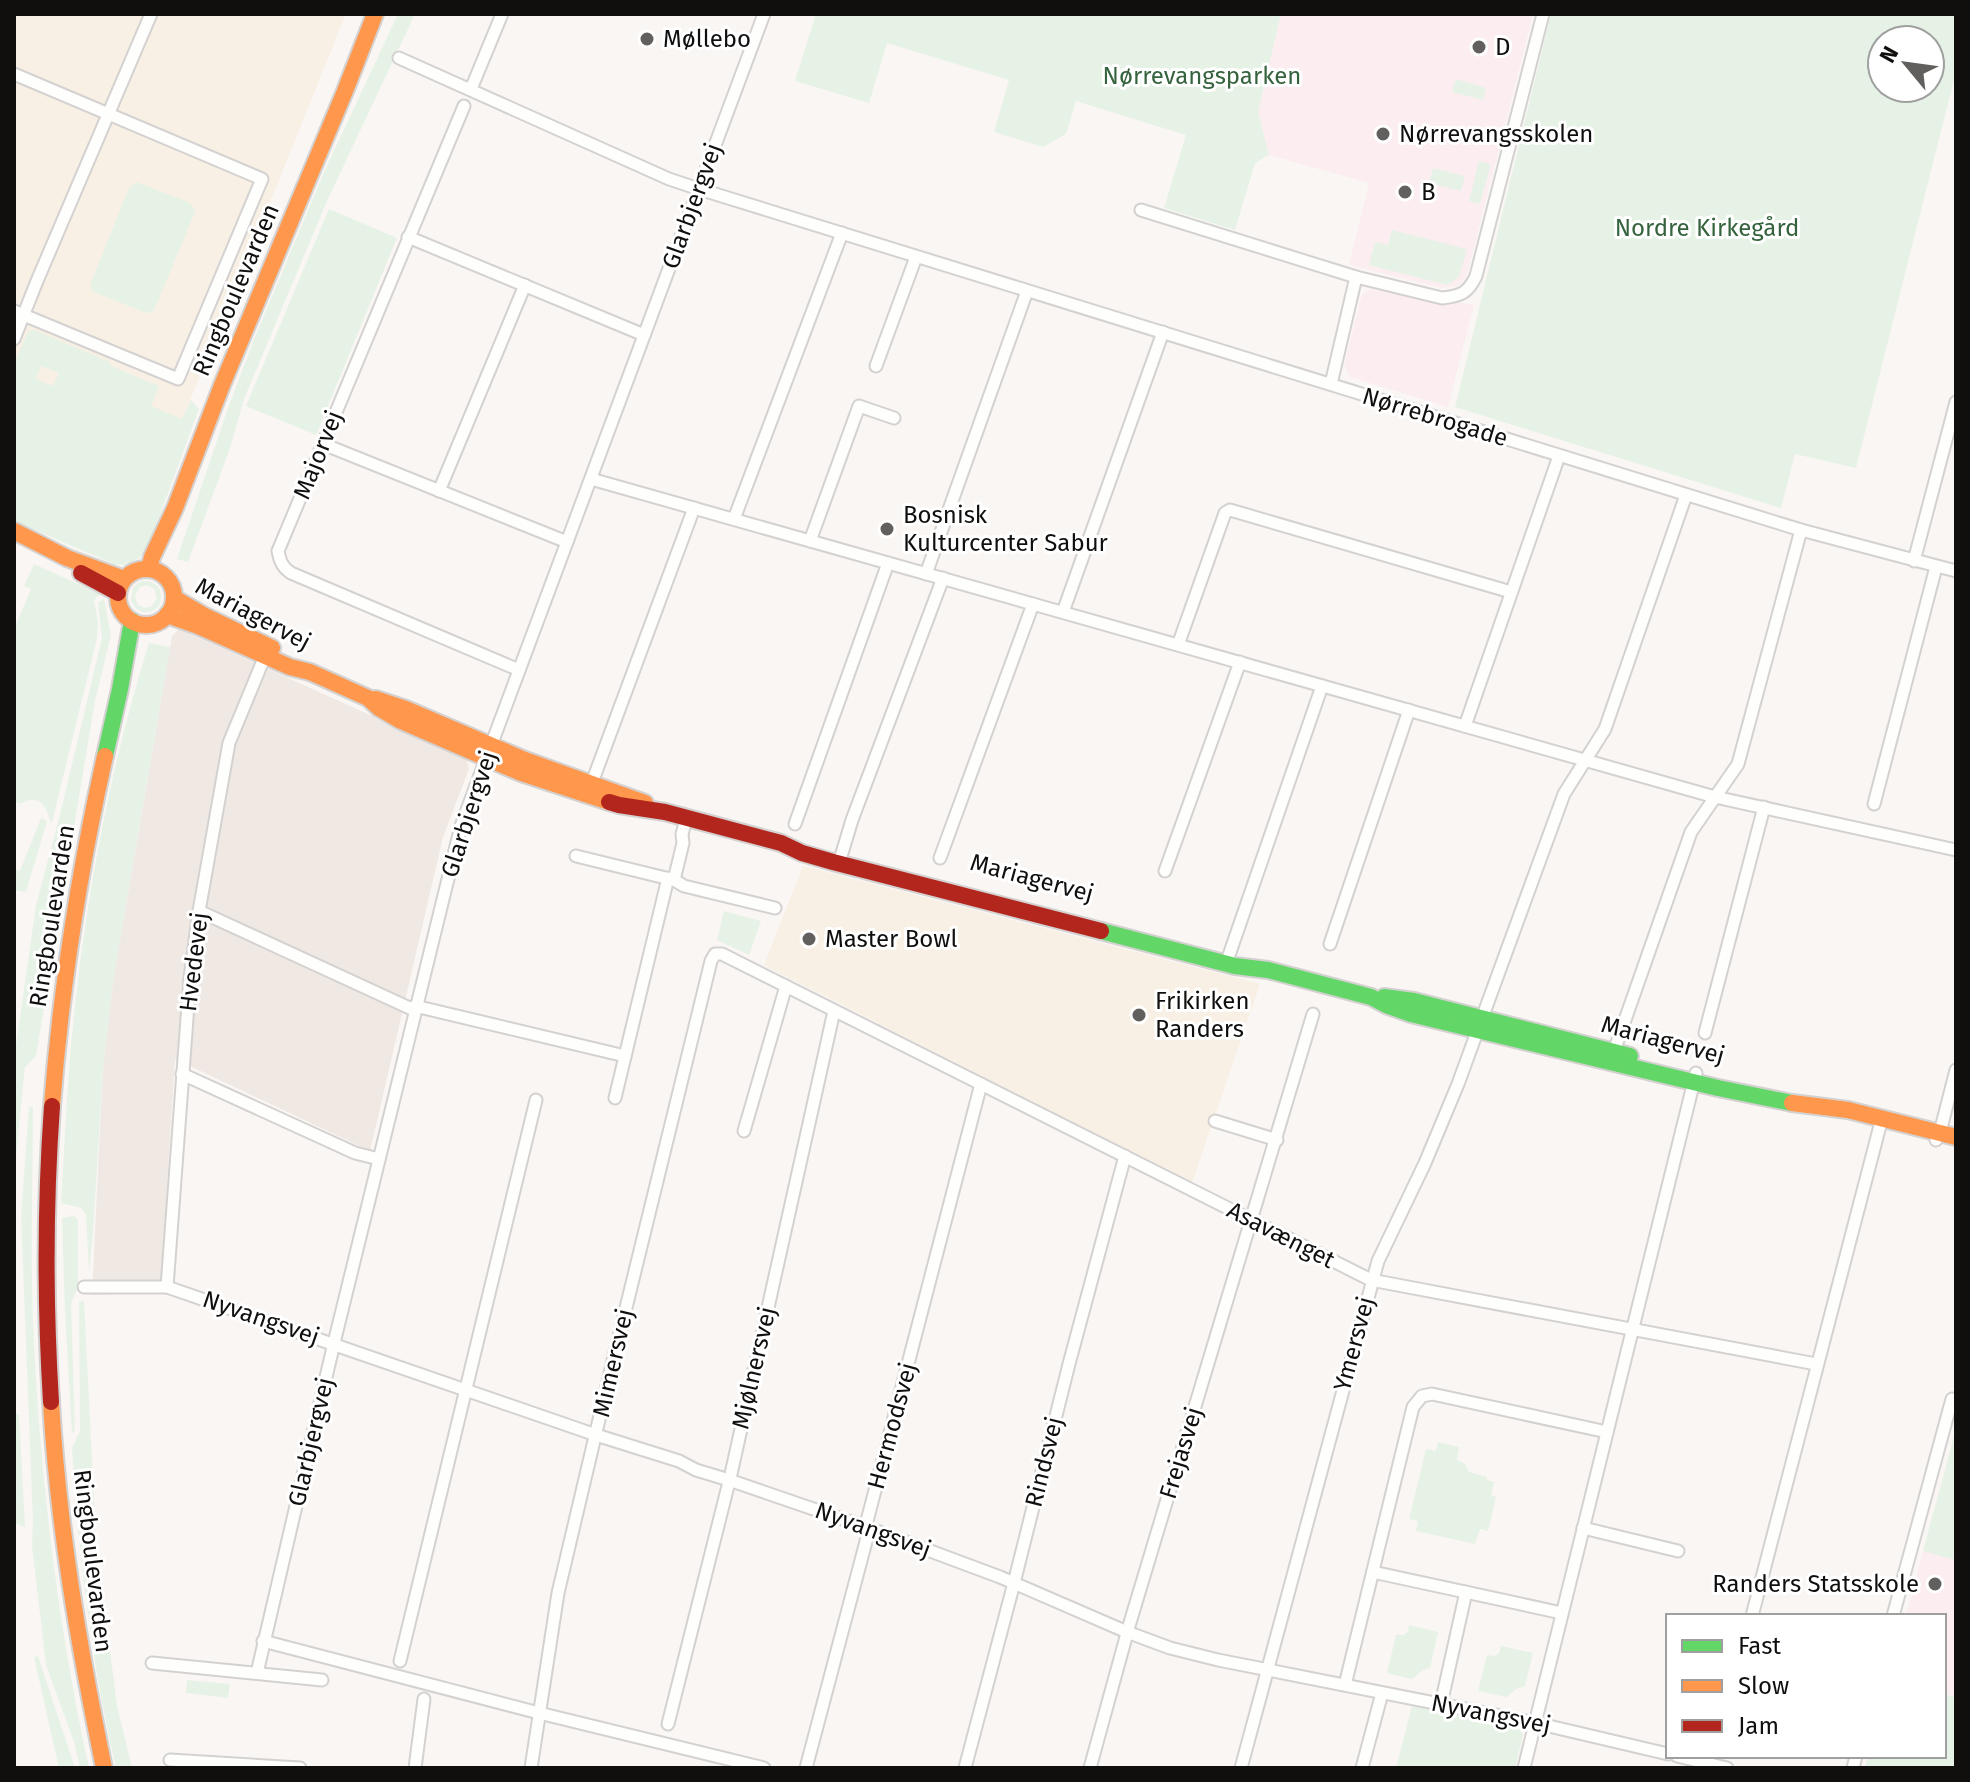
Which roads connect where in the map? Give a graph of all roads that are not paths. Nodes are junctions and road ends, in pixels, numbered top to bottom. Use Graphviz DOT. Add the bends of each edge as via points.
graph roads {
  1 [pos="151,14"];
  2 [pos="375,14"];
  3 [pos="386,14"];
  4 [pos="502,14"];
  5 [pos="764,14"];
  6 [pos="1543,14"];
  7 [pos="399,58"];
  8 [pos="14,74"];
  9 [pos="471,89"];
  10 [pos="345,91"];
  11 [pos="464,106"];
  12 [pos="109,114"];
  13 [pos="699,189"];
  14 [pos="1141,210"];
  15 [pos="842,233"];
  16 [pos="408,237"];
  17 [pos="916,257"];
  18 [pos="1356,277"];
  19 [pos="525,285"];
  20 [pos="1027,291"];
  21 [pos="19,313"];
  22 [pos="1163,332"];
  23 [pos="644,335"];
  24 [pos="14,339"];
  25 [pos="876,366"];
  26 [pos="1331,384"];
  27 [pos="1956,402"];
  28 [pos="894,418"];
  29 [pos="323,444"];
  30 [pos="1559,456"];
  31 [pos="591,479"];
  32 [pos="439,491"];
  33 [pos="1686,495"];
  34 [pos="694,508"];
  35 [pos="734,519"];
  36 [pos="1801,530"];
  37 [pos="14,531"];
  38 [pos="810,541"];
  39 [pos="567,542"];
  40 [pos="14,543"];
  41 [pos="1914,561"];
  42 [pos="888,563"];
  43 [pos="1936,567"];
  44 [pos="155,571"];
  45 [pos="1956,571"];
  46 [pos="926,574"];
  47 [pos="943,578"];
  48 [pos="121,586"];
  49 [pos="1511,592"];
  50 [pos="174,598"];
  51 [pos="1033,604"];
  52 [pos="1063,612"];
  53 [pos="167,615"];
  54 [pos="140,623"];
  55 [pos="1178,645"];
  56 [pos="267,651"];
  57 [pos="1240,662"];
  58 [pos="519,670"];
  59 [pos="1322,686"];
  60 [pos="1409,710"];
  61 [pos="1465,726"];
  62 [pos="488,752"];
  63 [pos="1585,760"];
  64 [pos="589,790"];
  65 [pos="1715,797"];
  66 [pos="1874,804"];
  67 [pos="1764,807"];
  68 [pos="795,824"];
  69 [pos="684,827"];
  70 [pos="1956,850"];
  71 [pos="576,856"];
  72 [pos="840,858"];
  73 [pos="940,858"];
  74 [pos="1165,871"];
  75 [pos="671,879"];
  76 [pos="775,908"];
  77 [pos="199,911"];
  78 [pos="1330,944"];
  79 [pos="1227,959"];
  80 [pos="711,961"];
  81 [pos="786,986"];
  82 [pos="415,1008"];
  83 [pos="834,1011"];
  84 [pos="1313,1014"];
  85 [pos="1480,1024"];
  86 [pos="1705,1033"];
  87 [pos="625,1056"];
  88 [pos="1612,1057"];
  89 [pos="1956,1070"];
  90 [pos="182,1074"];
  91 [pos="1695,1078"];
  92 [pos="981,1084"];
  93 [pos="615,1098"];
  94 [pos="536,1100"];
  95 [pos="1215,1121"];
  96 [pos="1881,1122"];
  97 [pos="744,1131"];
  98 [pos="1944,1136"];
  99 [pos="1277,1140"];
  100 [pos="1956,1146"];
  101 [pos="1125,1156"];
  102 [pos="379,1159"];
  103 [pos="1252,1220"];
  104 [pos="1371,1280"];
  105 [pos="84,1287"];
  106 [pos="167,1287"];
  107 [pos="1633,1329"];
  108 [pos="334,1343"];
  109 [pos="1816,1364"];
  110 [pos="466,1389"];
  111 [pos="1952,1399"];
  112 [pos="1607,1432"];
  113 [pos="596,1435"];
  114 [pos="729,1480"];
  115 [pos="866,1527"];
  116 [pos="1583,1528"];
  117 [pos="1678,1551"];
  118 [pos="1373,1572"];
  119 [pos="1014,1583"];
  120 [pos="1466,1592"];
  121 [pos="1562,1613"];
  122 [pos="1753,1614"];
  123 [pos="1894,1614"];
  124 [pos="1127,1632"];
  125 [pos="263,1641"];
  126 [pos="400,1661"];
  127 [pos="152,1663"];
  128 [pos="1268,1670"];
  129 [pos="257,1673"];
  130 [pos="322,1680"];
  131 [pos="1345,1685"];
  132 [pos="1382,1693"];
  133 [pos="424,1699"];
  134 [pos="1441,1704"];
  135 [pos="539,1713"];
  136 [pos="1536,1723"];
  137 [pos="668,1724"];
  138 [pos="1666,1754"];
  139 [pos="1688,1758"];
  140 [pos="170,1760"];
  141 [pos="1714,1763"];
  142 [pos="104,1768"];
  143 [pos="300,1768"];
  144 [pos="415,1768"];
  145 [pos="531,1768"];
  146 [pos="764,1768"];
  147 [pos="806,1768"];
  148 [pos="965,1768"];
  149 [pos="1090,1768"];
  150 [pos="1241,1768"];
  151 [pos="1362,1768"];
  152 [pos="1524,1768"];
  153 [pos="1727,1768"];
  1 -- 12 [label="street"];
  2 -- 10 [label="street, Ringboulevarden"];
  3 -- 10 [label="street, Ringboulevarden"];
  4 -- 9 [label="street"];
  5 -- 13 [label="street, Glarbjergvej"];
  6 -- 18 [label="street" via="1471,287 1442,298"];
  7 -- 9 [label="street, Nørrebrogade"];
  8 -- 12 [label="street"];
  9 -- 13 [label="street, Nørrebrogade"];
  10 -- 44 [label="street, Ringboulevarden" via="156,549"];
  11 -- 16 [label="street, Majorvej"];
  12 -- 21 [label="street"];
  12 -- 21 [label="street" via="262,179 178,379"];
  13 -- 15 [label="street, Nørrebrogade"];
  13 -- 23 [label="street, Glarbjergvej"];
  14 -- 18 [label="street"];
  15 -- 17 [label="street, Nørrebrogade"];
  15 -- 35 [label="street"];
  16 -- 19 [label="street"];
  16 -- 29 [label="street, Majorvej"];
  17 -- 20 [label="street, Nørrebrogade"];
  17 -- 25 [label="street"];
  18 -- 26 [label="street"];
  19 -- 23 [label="street"];
  19 -- 32 [label="street"];
  20 -- 22 [label="street, Nørrebrogade"];
  20 -- 46 [label="street"];
  21 -- 24 [label="street"];
  22 -- 26 [label="street, Nørrebrogade"];
  22 -- 52 [label="street"];
  23 -- 31 [label="street, Glarbjergvej"];
  26 -- 30 [label="street, Nørrebrogade"];
  27 -- 41 [label="street"];
  28 -- 38 [label="street" via="859,406"];
  29 -- 32 [label="street"];
  29 -- 58 [label="street, Majorvej" via="278,551 285,569"];
  30 -- 33 [label="street, Nørrebrogade"];
  30 -- 49 [label="street"];
  31 -- 34 [label="street"];
  31 -- 39 [label="street, Glarbjergvej"];
  32 -- 39 [label="street"];
  33 -- 36 [label="street, Nørrebrogade"];
  33 -- 63 [label="street, Ymersvej" via="1605,729"];
  34 -- 35 [label="street"];
  34 -- 64 [label="street"];
  35 -- 38 [label="street"];
  36 -- 41 [label="street, Nørrebrogade"];
  36 -- 65 [label="street" via="1738,764"];
  37 -- 48 [label="street"];
  38 -- 42 [label="street"];
  39 -- 58 [label="street, Glarbjergvej"];
  40 -- 48 [label="street"];
  41 -- 43 [label="street, Nørrebrogade"];
  42 -- 46 [label="street"];
  42 -- 68 [label="street"];
  43 -- 45 [label="street, Nørrebrogade"];
  43 -- 66 [label="street"];
  44 -- 48 [label="street" via="138,570"];
  44 -- 50 [label="street" via="171,585"];
  46 -- 47 [label="street"];
  47 -- 51 [label="street"];
  47 -- 72 [label="street"];
  48 -- 54 [label="street" via="120,607"];
  49 -- 55 [label="street" via="1230,510"];
  49 -- 61 [label="street"];
  50 -- 53 [label="street"];
  50 -- 56 [label="street, Mariagervej"];
  51 -- 52 [label="street"];
  51 -- 73 [label="street"];
  52 -- 55 [label="street"];
  53 -- 54 [label="street"];
  53 -- 56 [label="street, Mariagervej"];
  54 -- 142 [label="street, Ringboulevarden" via="92,810 73,917 49,1164 47,1269 60,1506 82,1665"];
  55 -- 57 [label="street"];
  56 -- 62 [label="street, Mariagervej" via="290,667 406,709"];
  56 -- 77 [label="street, Hvedevej" via="226,753"];
  57 -- 59 [label="street"];
  57 -- 74 [label="street"];
  58 -- 62 [label="street, Glarbjergvej"];
  59 -- 60 [label="street"];
  59 -- 79 [label="street"];
  60 -- 61 [label="street"];
  60 -- 78 [label="street"];
  61 -- 63 [label="street"];
  62 -- 64 [label="street, Mariagervej"];
  62 -- 82 [label="street, Glarbjergvej" via="461,826"];
  63 -- 65 [label="street"];
  63 -- 85 [label="street, Ymersvej" via="1564,794"];
  64 -- 72 [label="street, Mariagervej" via="619,805 796,843"];
  65 -- 67 [label="street"];
  65 -- 88 [label="street" via="1691,832"];
  67 -- 70 [label="street"];
  67 -- 86 [label="street"];
  69 -- 75 [label="street"];
  71 -- 75 [label="street"];
  72 -- 79 [label="street, Mariagervej"];
  75 -- 76 [label="street"];
  75 -- 87 [label="street"];
  77 -- 82 [label="street"];
  77 -- 90 [label="street, Hvedevej"];
  79 -- 85 [label="street, Mariagervej" via="1249,960 1411,1014"];
  80 -- 81 [label="street, Asavænget" via="722,954"];
  80 -- 113 [label="street, Mimersvej"];
  81 -- 83 [label="street, Asavænget"];
  81 -- 97 [label="street"];
  82 -- 87 [label="street"];
  82 -- 102 [label="street, Glarbjergvej"];
  83 -- 92 [label="street, Asavænget"];
  83 -- 114 [label="street, Mjølnersvej"];
  84 -- 99 [label="street, Frejasvej"];
  85 -- 88 [label="street, Mariagervej"];
  85 -- 104 [label="street, Ymersvej"];
  87 -- 93 [label="street"];
  88 -- 91 [label="street, Mariagervej"];
  89 -- 98 [label="street"];
  90 -- 102 [label="street"];
  90 -- 106 [label="street, Hvedevej"];
  91 -- 96 [label="street, Mariagervej" via="1720,1079 1753,1094 1848,1110"];
  91 -- 107 [label="street"];
  92 -- 101 [label="street, Asavænget"];
  92 -- 115 [label="street, Hermodsvej"];
  94 -- 110 [label="street"];
  95 -- 99 [label="street"];
  96 -- 98 [label="street, Mariagervej"];
  96 -- 109 [label="street"];
  98 -- 100 [label="street, Mariagervej"];
  99 -- 103 [label="street, Frejasvej"];
  101 -- 103 [label="street, Asavænget"];
  101 -- 119 [label="street, Rindsvej"];
  102 -- 108 [label="street, Glarbjergvej"];
  103 -- 104 [label="street, Asavænget"];
  103 -- 124 [label="street, Frejasvej"];
  104 -- 107 [label="street, Asavænget"];
  104 -- 128 [label="street, Ymersvej"];
  105 -- 106 [label="street, Nyvangsvej"];
  106 -- 108 [label="street, Nyvangsvej"];
  107 -- 109 [label="street, Asavænget"];
  107 -- 112 [label="street"];
  108 -- 110 [label="street, Nyvangsvej"];
  108 -- 125 [label="street, Glarbjergvej"];
  109 -- 122 [label="street"];
  110 -- 113 [label="street, Nyvangsvej"];
  110 -- 126 [label="street"];
  111 -- 123 [label="street"];
  112 -- 116 [label="street"];
  112 -- 118 [label="street" via="1422,1396 1413,1407"];
  113 -- 114 [label="street, Nyvangsvej"];
  113 -- 135 [label="street, Mimersvej" via="558,1593"];
  114 -- 115 [label="street, Nyvangsvej"];
  114 -- 137 [label="street, Mjølnersvej"];
  115 -- 119 [label="street, Nyvangsvej"];
  115 -- 147 [label="street, Hermodsvej"];
  116 -- 117 [label="street"];
  116 -- 121 [label="street"];
  118 -- 120 [label="street"];
  118 -- 131 [label="street"];
  119 -- 124 [label="street, Nyvangsvej"];
  119 -- 148 [label="street, Rindsvej"];
  120 -- 121 [label="street"];
  120 -- 134 [label="street"];
  121 -- 136 [label="street"];
  124 -- 128 [label="street, Nyvangsvej" via="1170,1648"];
  124 -- 149 [label="street, Frejasvej"];
  125 -- 129 [label="street, Glarbjergvej"];
  125 -- 135 [label="street"];
  127 -- 129 [label="street"];
  128 -- 131 [label="street, Nyvangsvej"];
  128 -- 150 [label="street, Ymersvej"];
  129 -- 130 [label="street"];
  131 -- 132 [label="street, Nyvangsvej"];
  132 -- 134 [label="street, Nyvangsvej"];
  132 -- 151 [label="street"];
  133 -- 144 [label="street"];
  134 -- 136 [label="street, Nyvangsvej"];
  135 -- 145 [label="street, Mimersvej"];
  135 -- 146 [label="street"];
  136 -- 138 [label="street, Nyvangsvej"];
  136 -- 152 [label="street"];
  139 -- 141 [label="street"];
  140 -- 143 [label="street"];
  141 -- 153 [label="street"];
}
